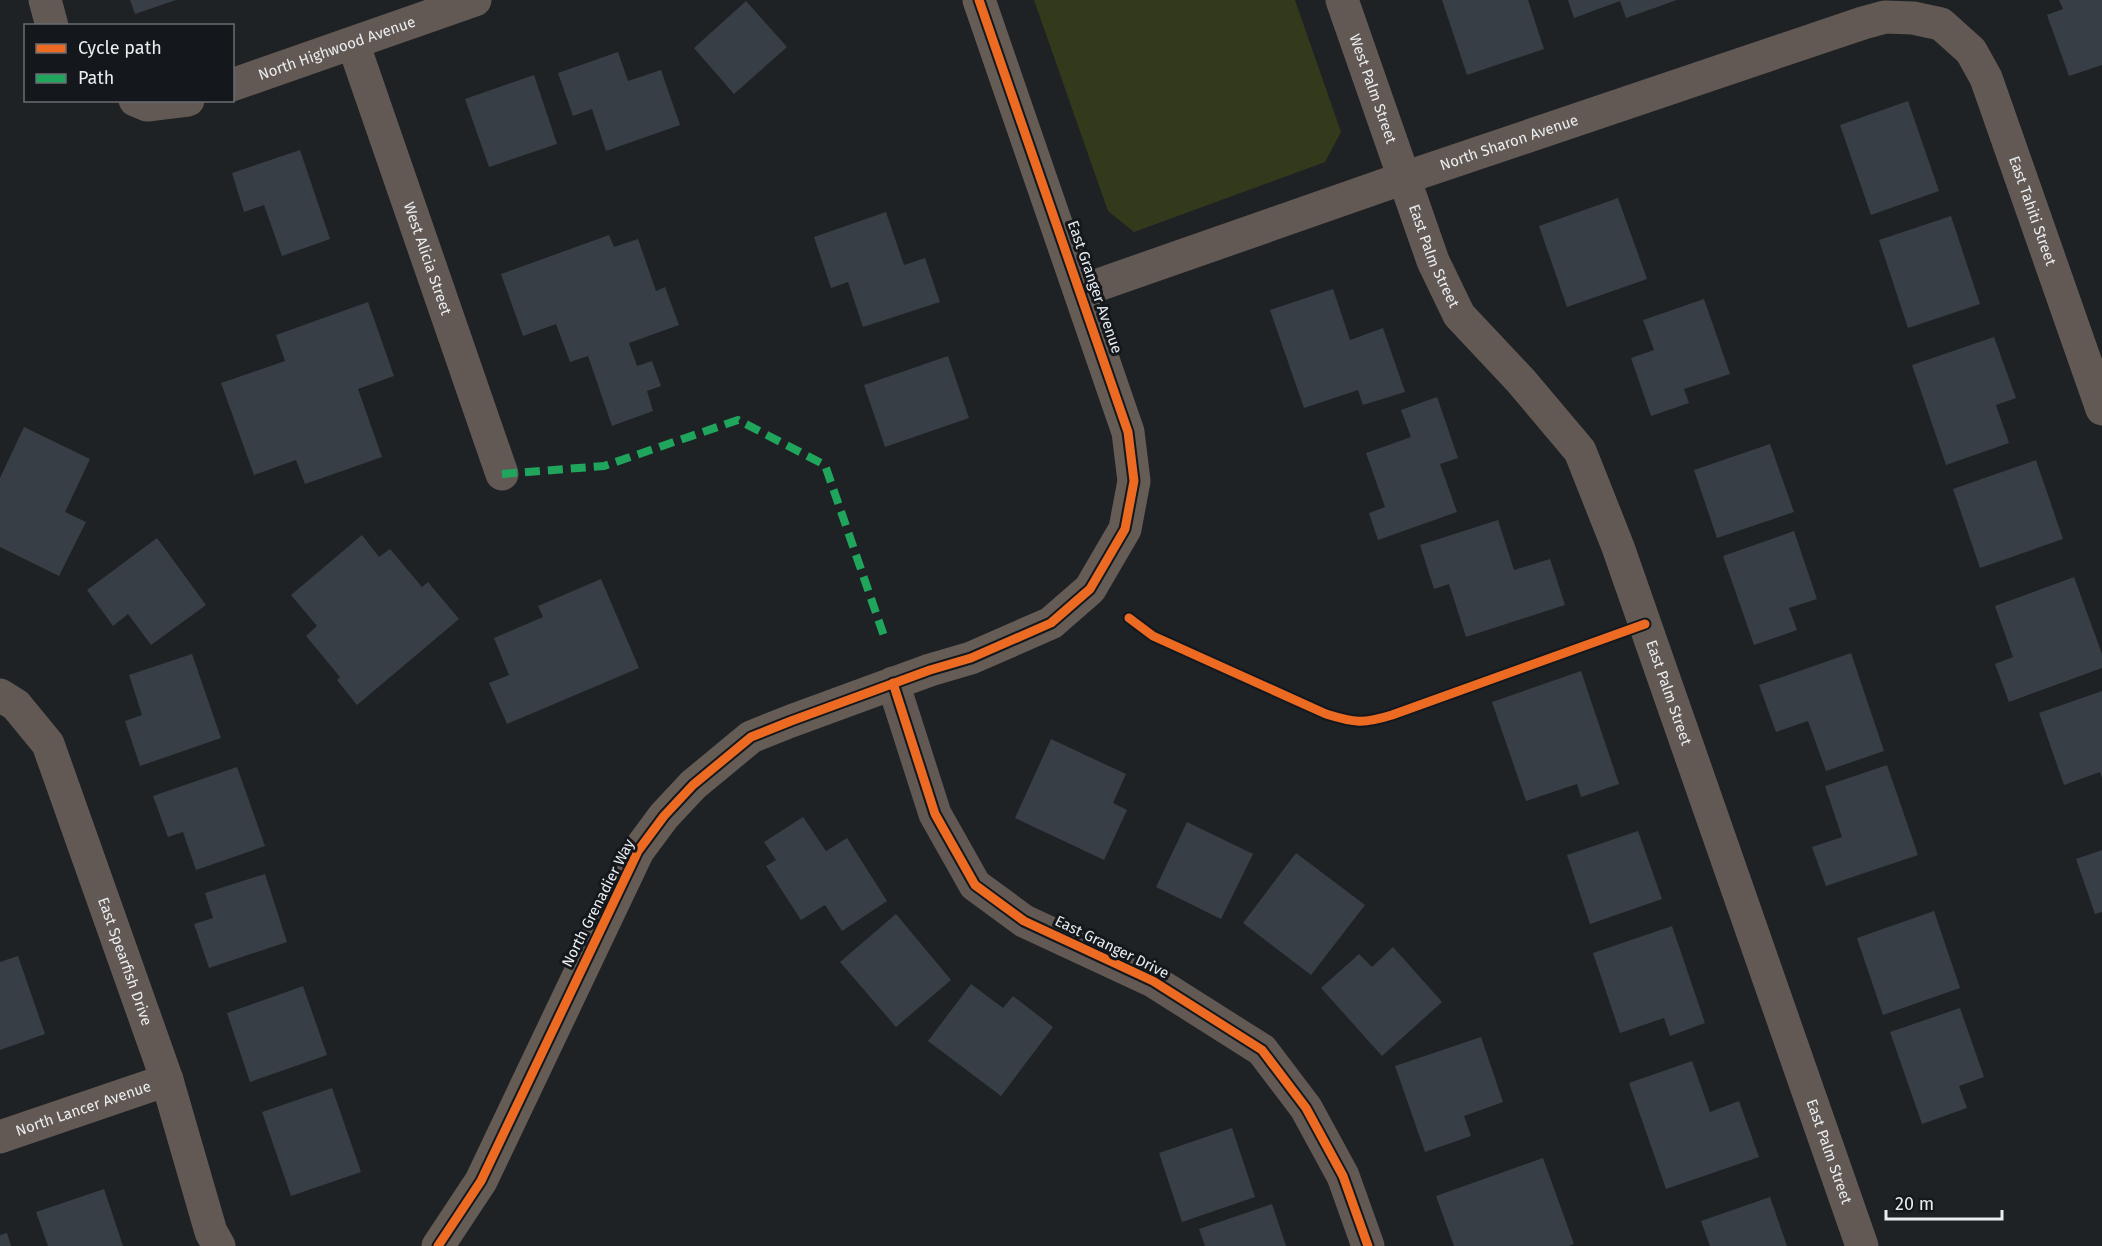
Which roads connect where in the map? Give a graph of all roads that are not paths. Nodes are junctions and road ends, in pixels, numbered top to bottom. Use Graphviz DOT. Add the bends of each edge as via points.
graph roads {
  1 [pos="45,0"];
  2 [pos="475,0"];
  3 [pos="979,0"];
  4 [pos="1342,0"];
  5 [pos="51,24"];
  6 [pos="1941,24"];
  7 [pos="353,43"];
  8 [pos="234,84"];
  9 [pos="140,102"];
  10 [pos="172,102"];
  11 [pos="1404,178"];
  12 [pos="1081,291"];
  13 [pos="2102,409"];
  14 [pos="502,474"];
  15 [pos="1125,529"];
  16 [pos="893,683"];
  17 [pos="0,695"];
  18 [pos="167,1080"];
  19 [pos="0,1137"];
  20 [pos="219,1246"];
  21 [pos="438,1246"];
  22 [pos="1368,1246"];
  23 [pos="1862,1246"];
  1 -- 5 [label="street"];
  2 -- 7 [label="street, North Highwood Avenue"];
  3 -- 12 [label="street, East Granger Avenue"];
  4 -- 11 [label="street, West Palm Street"];
  6 -- 11 [label="street, North Sharon Avenue" via="1885,17 1863,23"];
  6 -- 13 [label="street, East Tahiti Street" via="1971,51 1986,78"];
  7 -- 8 [label="street, North Highwood Avenue"];
  7 -- 14 [label="street, West Alicia Street"];
  9 -- 10 [label="street"];
  11 -- 12 [label="street, North Sharon Avenue"];
  11 -- 23 [label="street, East Palm Street" via="1433,261 1459,315 1580,452 1618,547"];
  12 -- 15 [label="street, East Granger Avenue" via="1128,432 1134,481"];
  15 -- 16 [label="street, North Grenadier Way" via="1090,589 1051,623 971,658"];
  16 -- 21 [label="street, North Grenadier Way" via="751,737 693,785 664,816 638,851 481,1181"];
  16 -- 22 [label="street, East Granger Drive" via="935,814 975,885 1024,921 1153,981 1262,1050 1306,1108 1343,1176"];
  17 -- 18 [label="street, East Spearfish Drive" via="16,705 48,744"];
  18 -- 19 [label="street, North Lancer Avenue"];
  18 -- 20 [label="street, East Spearfish Drive" via="211,1232"];
}
